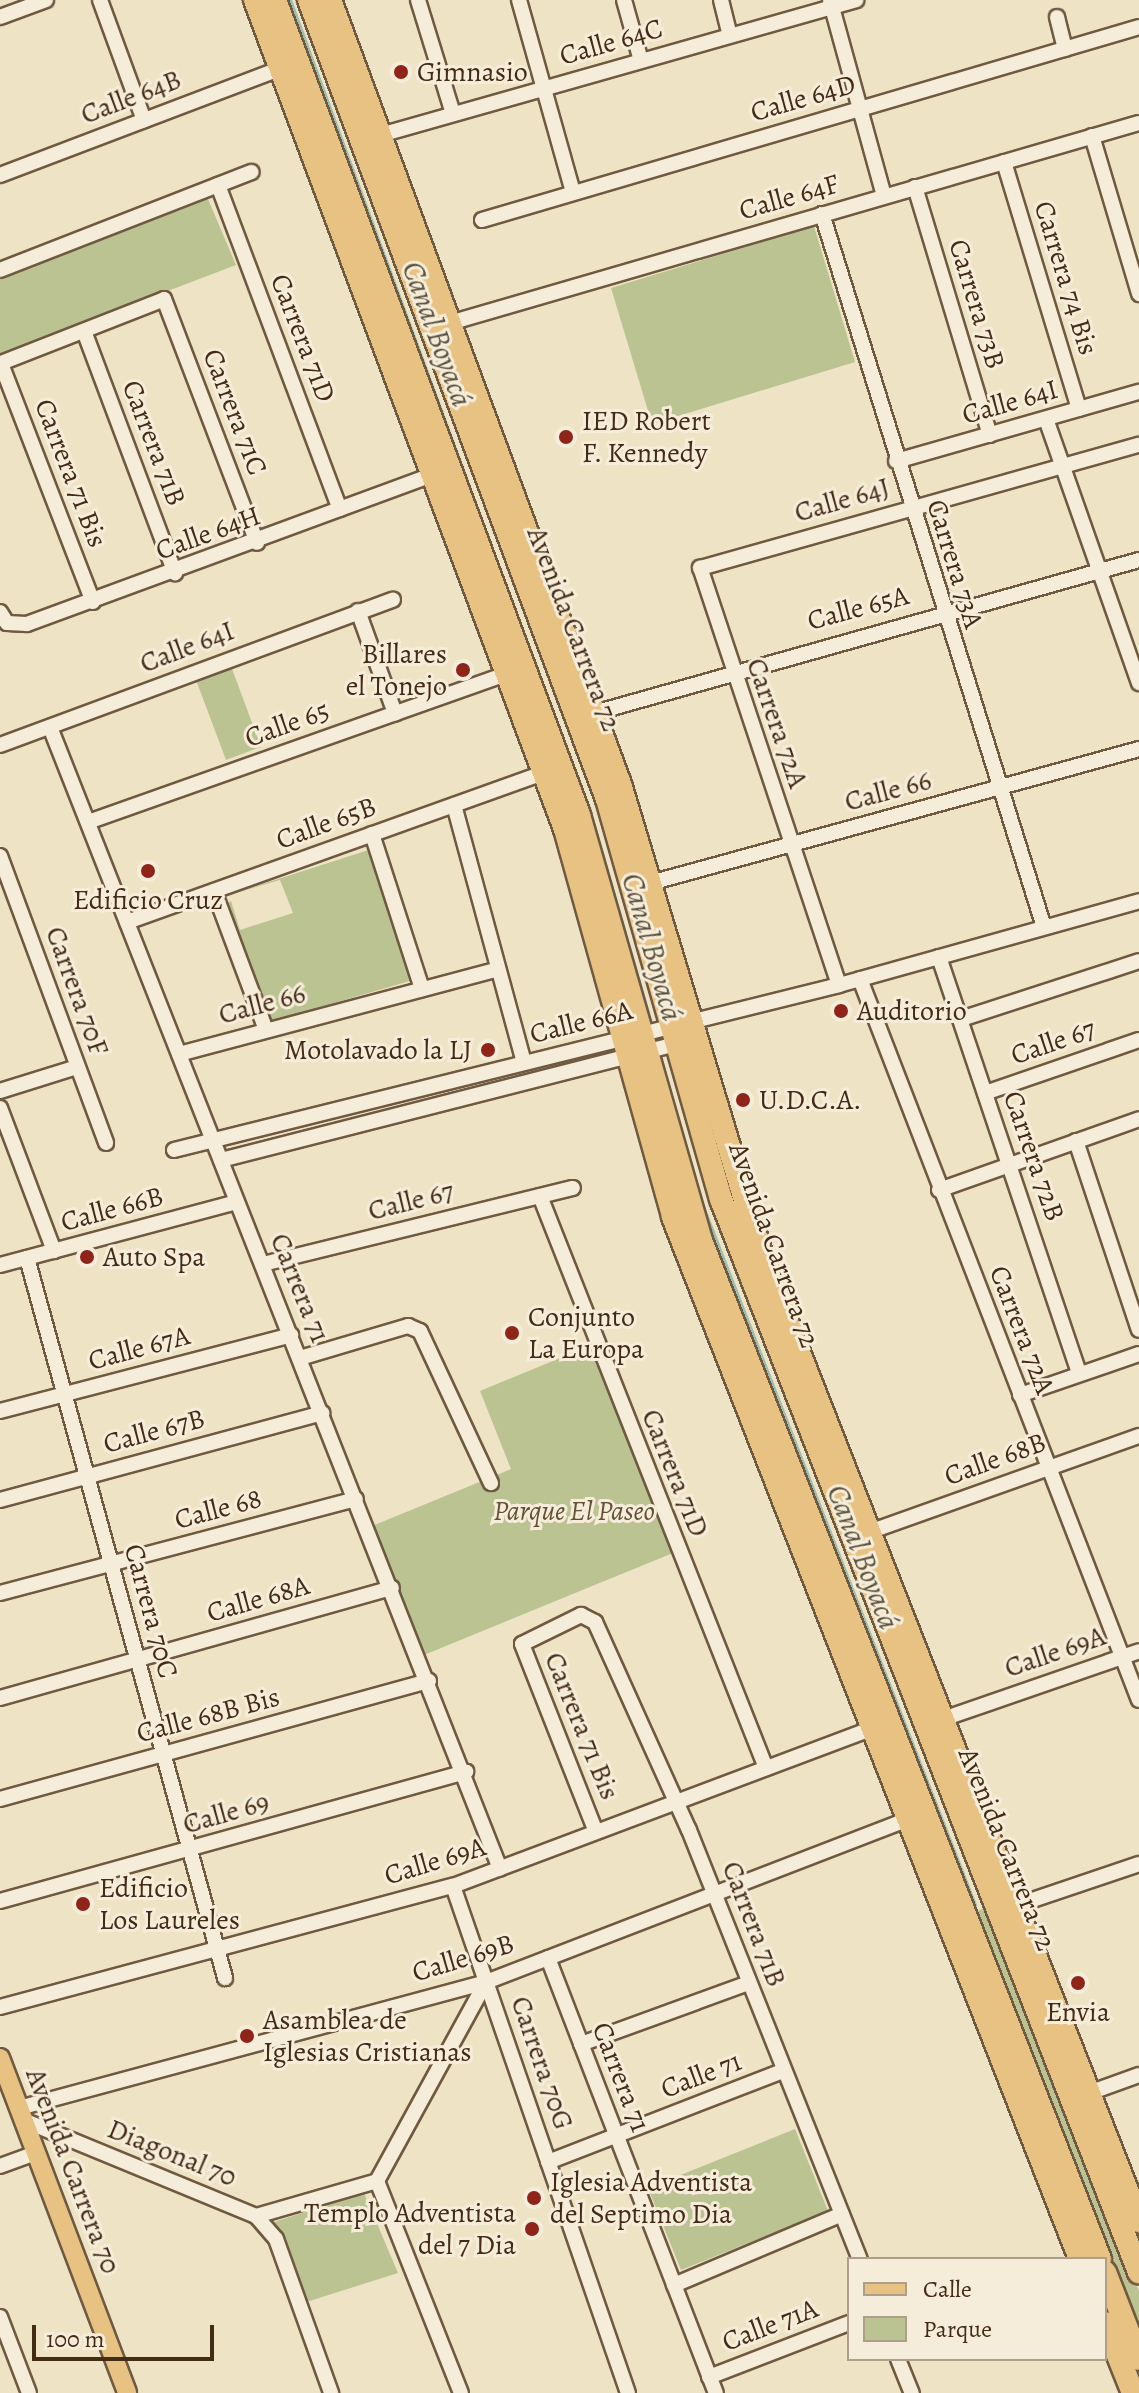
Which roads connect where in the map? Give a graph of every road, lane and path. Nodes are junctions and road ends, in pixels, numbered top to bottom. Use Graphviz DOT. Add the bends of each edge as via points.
graph roads {
  1 [pos="46,0"];
  2 [pos="100,0"];
  3 [pos="255,0"];
  4 [pos="275,0"];
  5 [pos="309,0"];
  6 [pos="330,0"];
  7 [pos="418,0"];
  8 [pos="519,0"];
  9 [pos="624,0"];
  10 [pos="721,0"];
  11 [pos="856,0"];
  12 [pos="831,3"];
  13 [pos="0,17"];
  14 [pos="1057,17"];
  15 [pos="1139,27"];
  16 [pos="730,35"];
  17 [pos="324,40"];
  18 [pos="1065,49"];
  19 [pos="641,61"];
  20 [pos="354,65"];
  21 [pos="281,68"];
  22 [pos="544,88"];
  23 [pos="859,109"];
  24 [pos="453,114"];
  25 [pos="144,120"];
  26 [pos="1139,123"];
  27 [pos="380,135"];
  28 [pos="1092,136"];
  29 [pos="1004,162"];
  30 [pos="252,172"];
  31 [pos="0,175"];
  32 [pos="218,185"];
  33 [pos="915,187"];
  34 [pos="573,192"];
  35 [pos="884,196"];
  36 [pos="822,214"];
  37 [pos="482,220"];
  38 [pos="353,255"];
  39 [pos="0,270"];
  40 [pos="380,274"];
  41 [pos="1139,294"];
  42 [pos="453,322"];
  43 [pos="84,331"];
  44 [pos="1,363"];
  45 [pos="1139,392"];
  46 [pos="1079,409"];
  47 [pos="1046,419"];
  48 [pos="990,435"];
  49 [pos="1139,445"];
  50 [pos="896,461"];
  51 [pos="1063,467"];
  52 [pos="433,475"];
  53 [pos="510,486"];
  54 [pos="911,507"];
  55 [pos="340,509"];
  56 [pos="501,520"];
  57 [pos="257,543"];
  58 [pos="480,554"];
  59 [pos="1139,560"];
  60 [pos="700,568"];
  61 [pos="1099,571"];
  62 [pos="175,573"];
  63 [pos="525,587"];
  64 [pos="472,589"];
  65 [pos="393,600"];
  66 [pos="93,602"];
  67 [pos="358,611"];
  68 [pos="552,611"];
  69 [pos="943,612"];
  70 [pos="1,614"];
  71 [pos="730,669"];
  72 [pos="504,675"];
  73 [pos="1139,683"];
  74 [pos="395,713"];
  75 [pos="594,713"];
  76 [pos="50,727"];
  77 [pos="0,745"];
  78 [pos="1139,749"];
  79 [pos="543,773"];
  80 [pos="1000,787"];
  81 [pos="454,805"];
  82 [pos="88,822"];
  83 [pos="372,834"];
  84 [pos="791,845"];
  85 [pos="0,856"];
  86 [pos="650,883"];
  87 [pos="214,891"];
  88 [pos="1139,901"];
  89 [pos="127,922"];
  90 [pos="1044,927"];
  91 [pos="939,957"];
  92 [pos="1139,961"];
  93 [pos="498,969"];
  94 [pos="860,979"];
  95 [pos="839,985"];
  96 [pos="422,989"];
  97 [pos="961,1019"];
  98 [pos="266,1030"];
  99 [pos="677,1034"];
  100 [pos="1139,1040"];
  101 [pos="640,1044"];
  102 [pos="179,1054"];
  103 [pos="524,1063"];
  104 [pos="77,1067"];
  105 [pos="0,1091"];
  106 [pos="985,1093"];
  107 [pos="0,1108"];
  108 [pos="1139,1119"];
  109 [pos="213,1141"];
  110 [pos="1076,1141"];
  111 [pos="106,1143"];
  112 [pos="174,1150"];
  113 [pos="221,1160"];
  114 [pos="1010,1162"];
  115 [pos="573,1188"];
  116 [pos="939,1190"];
  117 [pos="540,1196"];
  118 [pos="237,1202"];
  119 [pos="54,1251"];
  120 [pos="27,1258"];
  121 [pos="263,1264"];
  122 [pos="0,1265"];
  123 [pos="1139,1330"];
  124 [pos="291,1335"];
  125 [pos="1139,1354"];
  126 [pos="300,1358"];
  127 [pos="1079,1373"];
  128 [pos="64,1394"];
  129 [pos="1020,1395"];
  130 [pos="0,1411"];
  131 [pos="322,1413"];
  132 [pos="771,1415"];
  133 [pos="1139,1436"];
  134 [pos="763,1447"];
  135 [pos="1048,1468"];
  136 [pos="87,1476"];
  137 [pos="491,1483"];
  138 [pos="356,1499"];
  139 [pos="0,1500"];
  140 [pos="869,1532"];
  141 [pos="111,1564"];
  142 [pos="392,1588"];
  143 [pos="0,1593"];
  144 [pos="524,1640"];
  145 [pos="1139,1651"];
  146 [pos="1122,1657"];
  147 [pos="137,1660"];
  148 [pos="429,1681"];
  149 [pos="0,1698"];
  150 [pos="1139,1700"];
  151 [pos="943,1719"];
  152 [pos="874,1728"];
  153 [pos="163,1754"];
  154 [pos="766,1768"];
  155 [pos="466,1772"];
  156 [pos="950,1788"];
  157 [pos="0,1799"];
  158 [pos="675,1802"];
  159 [pos="909,1819"];
  160 [pos="984,1826"];
  161 [pos="596,1832"];
  162 [pos="937,1845"];
  163 [pos="190,1850"];
  164 [pos="1139,1864"];
  165 [pos="500,1869"];
  166 [pos="453,1886"];
  167 [pos="714,1894"];
  168 [pos="0,1901"];
  169 [pos="1015,1906"];
  170 [pos="217,1949"];
  171 [pos="548,1958"];
  172 [pos="225,1978"];
  173 [pos="486,1982"];
  174 [pos="749,1983"];
  175 [pos="0,2007"];
  176 [pos="581,2044"];
  177 [pos="0,2058"];
  178 [pos="783,2071"];
  179 [pos="1139,2075"];
  180 [pos="1089,2093"];
  181 [pos="1039,2103"];
  182 [pos="21,2114"];
  183 [pos="616,2135"];
  184 [pos="1088,2137"];
  185 [pos="36,2153"];
  186 [pos="1041,2159"];
  187 [pos="548,2162"];
  188 [pos="0,2166"];
  189 [pos="1119,2170"];
  190 [pos="377,2181"];
  191 [pos="1136,2213"];
  192 [pos="842,2214"];
  193 [pos="256,2216"];
  194 [pos="1128,2242"];
  195 [pos="859,2257"];
  196 [pos="1079,2257"];
  197 [pos="1099,2257"];
  198 [pos="1139,2272"];
  199 [pos="1107,2277"];
  200 [pos="674,2285"];
  201 [pos="1107,2314"];
  202 [pos="0,2317"];
  203 [pos="847,2324"];
  204 [pos="1107,2328"];
  205 [pos="1135,2349"];
  206 [pos="899,2361"];
  207 [pos="709,2377"];
  208 [pos="29,2393"];
  209 [pos="127,2393"];
  210 [pos="331,2393"];
  211 [pos="461,2393"];
  212 [pos="628,2393"];
  213 [pos="716,2393"];
  214 [pos="912,2393"];
  215 [pos="1133,2393"];
  1 -- 13 [label="street"];
  2 -- 25 [label="street"];
  3 -- 21 [label="highway"];
  4 -- 40 [label="highway"];
  5 -- 17 [label="highway, Avenida Carrera 72"];
  6 -- 20 [label="highway, Avenida Carrera 72"];
  7 -- 24 [label="street"];
  8 -- 22 [label="street"];
  9 -- 19 [label="street"];
  10 -- 16 [label="street"];
  11 -- 12 [label="street, Calle 64C"];
  12 -- 16 [label="street, Calle 64C"];
  12 -- 23 [label="street"];
  14 -- 18 [label="street"];
  15 -- 18 [label="street, Calle 64D"];
  16 -- 19 [label="street, Calle 64C"];
  17 -- 20 [label="highway"];
  17 -- 56 [label="highway, Avenida Carrera 72"];
  18 -- 23 [label="street, Calle 64D"];
  19 -- 22 [label="street, Calle 64C"];
  20 -- 27 [label="highway, Avenida Carrera 72"];
  21 -- 25 [label="street, Calle 64B"];
  21 -- 38 [label="highway"];
  22 -- 24 [label="street, Calle 64C"];
  22 -- 34 [label="street"];
  23 -- 34 [label="street, Calle 64D"];
  23 -- 35 [label="street"];
  24 -- 27 [label="street, Calle 64C"];
  25 -- 31 [label="street, Calle 64B"];
  26 -- 28 [label="street, Calle 64F"];
  27 -- 42 [label="highway, Avenida Carrera 72"];
  28 -- 29 [label="street, Calle 64F"];
  28 -- 41 [label="street"];
  29 -- 33 [label="street, Calle 64F"];
  29 -- 46 [label="street, Carrera 74 Bis"];
  30 -- 32 [label="street"];
  32 -- 39 [label="street"];
  32 -- 55 [label="street, Carrera 71D"];
  33 -- 35 [label="street, Calle 64F"];
  33 -- 48 [label="street, Carrera 73B"];
  34 -- 37 [label="street, Calle 64D"];
  35 -- 36 [label="street, Calle 64F"];
  36 -- 42 [label="street, Calle 64F"];
  36 -- 50 [label="street, Carrera 73A"];
  38 -- 40 [label="highway"];
  38 -- 52 [label="highway"];
  40 -- 58 [label="highway"];
  42 -- 53 [label="highway, Avenida Carrera 72"];
  43 -- 44 [label="street"];
  43 -- 57 [label="street, Carrera 71C" via="164,299"];
  43 -- 62 [label="street, Carrera 71B"];
  44 -- 66 [label="street, Carrera 71 Bis"];
  45 -- 46 [label="street, Calle 64I"];
  46 -- 47 [label="street, Calle 64I"];
  47 -- 48 [label="street, Calle 64I"];
  47 -- 51 [label="street"];
  48 -- 50 [label="street, Calle 64I"];
  49 -- 51 [label="street, Calle 64J"];
  50 -- 54 [label="street, Carrera 73A"];
  51 -- 54 [label="street, Calle 64J"];
  51 -- 61 [label="street"];
  52 -- 55 [label="street, Calle 64H"];
  52 -- 64 [label="highway"];
  53 -- 56 [label="highway"];
  53 -- 68 [label="highway, Avenida Carrera 72"];
  54 -- 60 [label="street, Calle 64J"];
  54 -- 69 [label="street, Carrera 73A"];
  55 -- 57 [label="street, Calle 64H"];
  56 -- 63 [label="highway, Avenida Carrera 72"];
  57 -- 62 [label="street, Calle 64H"];
  58 -- 64 [label="highway"];
  58 -- 101 [label="highway" via="579,815"];
  59 -- 61 [label="street, Calle 65A"];
  60 -- 71 [label="street, Carrera 72A"];
  61 -- 69 [label="street, Calle 65A"];
  61 -- 73 [label="street"];
  62 -- 66 [label="street, Calle 64H"];
  63 -- 68 [label="highway"];
  63 -- 99 [label="highway, Avenida Carrera 72" via="607,799"];
  64 -- 72 [label="highway"];
  65 -- 67 [label="street, Calle 64I"];
  66 -- 70 [label="street, Calle 64H" via="17,626"];
  67 -- 74 [label="street"];
  67 -- 76 [label="street, Calle 64I"];
  68 -- 75 [label="highway, Avenida Carrera 72"];
  69 -- 71 [label="street, Calle 65A"];
  69 -- 80 [label="street, Carrera 73A"];
  71 -- 75 [label="street, Calle 65A"];
  71 -- 84 [label="street, Carrera 72A"];
  72 -- 74 [label="street, Calle 65"];
  72 -- 79 [label="highway"];
  74 -- 82 [label="street, Calle 65"];
  75 -- 86 [label="highway, Avenida Carrera 72"];
  76 -- 77 [label="street, Calle 64I"];
  76 -- 82 [label="street, Carrera 71"];
  78 -- 80 [label="street, Calle 66"];
  79 -- 81 [label="street, Calle 65B"];
  79 -- 101 [label="highway"];
  80 -- 84 [label="street, Calle 66"];
  80 -- 90 [label="street, Carrera 73A"];
  81 -- 83 [label="street, Calle 65B"];
  81 -- 93 [label="street"];
  82 -- 89 [label="street, Carrera 71"];
  83 -- 87 [label="street, Calle 65B"];
  83 -- 96 [label="street"];
  84 -- 86 [label="street, Calle 66"];
  84 -- 95 [label="street, Carrera 72A"];
  85 -- 104 [label="street, Carrera 70F"];
  86 -- 99 [label="highway, Avenida Carrera 72"];
  87 -- 89 [label="street, Calle 65B"];
  87 -- 98 [label="street"];
  88 -- 90 [label="street, Calle 66A"];
  89 -- 102 [label="street, Carrera 71"];
  90 -- 91 [label="street, Calle 66A"];
  91 -- 94 [label="street, Calle 66A"];
  91 -- 97 [label="street, Carrera 72B"];
  92 -- 97 [label="street"];
  93 -- 96 [label="street, Calle 66"];
  93 -- 103 [label="street"];
  94 -- 95 [label="street, Calle 66A"];
  94 -- 116 [label="street, Carrera 72A"];
  95 -- 99 [label="street, Calle 66A"];
  96 -- 98 [label="street, Calle 66"];
  97 -- 106 [label="street, Carrera 72B"];
  98 -- 102 [label="street, Calle 66"];
  99 -- 101 [label="street, Calle 66A"];
  99 -- 140 [label="highway, Avenida Carrera 72"];
  99 -- 156 [label="highway, Avenida Carrera 72" via="721,1199"];
  100 -- 106 [label="street, Calle 67"];
  101 -- 103 [label="street, Calle 66A"];
  101 -- 113 [label="street, Calle 66A"];
  101 -- 132 [label="highway" via="692,1212"];
  101 -- 134 [label="highway" via="673,1217"];
  102 -- 109 [label="street, Carrera 71"];
  103 -- 109 [label="street, Calle 66A"];
  104 -- 105 [label="street"];
  104 -- 111 [label="street, Carrera 70F"];
  106 -- 114 [label="street, Carrera 72B"];
  107 -- 119 [label="street"];
  108 -- 110 [label="street"];
  109 -- 112 [label="street, Calle 66A"];
  109 -- 113 [label="street, Carrera 71"];
  110 -- 114 [label="street"];
  110 -- 123 [label="street"];
  113 -- 118 [label="street, Carrera 71"];
  114 -- 116 [label="street"];
  114 -- 127 [label="street, Carrera 72B"];
  115 -- 117 [label="street, Calle 67"];
  116 -- 129 [label="street, Carrera 72A"];
  117 -- 121 [label="street, Calle 67"];
  117 -- 154 [label="street, Carrera 71D"];
  118 -- 119 [label="street, Calle 66B"];
  118 -- 121 [label="street, Carrera 71"];
  119 -- 120 [label="street, Calle 66B"];
  120 -- 122 [label="street, Calle 66B"];
  120 -- 128 [label="street, Carrera 70C"];
  121 -- 124 [label="street, Carrera 71"];
  124 -- 126 [label="street, Carrera 71"];
  124 -- 128 [label="street, Calle 67A"];
  125 -- 127 [label="street"];
  126 -- 131 [label="street, Carrera 71"];
  126 -- 137 [label="street" via="408,1326 429,1342"];
  127 -- 129 [label="street"];
  128 -- 130 [label="street, Calle 67A"];
  128 -- 136 [label="street, Carrera 70C"];
  129 -- 135 [label="street, Carrera 72A"];
  131 -- 136 [label="street, Calle 67B"];
  131 -- 138 [label="street, Carrera 71"];
  132 -- 134 [label="highway"];
  132 -- 162 [label="highway"];
  133 -- 135 [label="street, Calle 68B"];
  134 -- 152 [label="highway"];
  135 -- 140 [label="street, Calle 68B"];
  135 -- 146 [label="street, Carrera 72A"];
  136 -- 139 [label="street, Calle 67B"];
  136 -- 141 [label="street, Carrera 70C"];
  138 -- 141 [label="street, Calle 68"];
  138 -- 142 [label="street, Carrera 71"];
  140 -- 151 [label="highway, Avenida Carrera 72"];
  141 -- 143 [label="street, Calle 68"];
  141 -- 147 [label="street, Carrera 70C"];
  142 -- 147 [label="street, Calle 68A"];
  142 -- 148 [label="street, Carrera 71"];
  144 -- 158 [label="street, Carrera 71B" via="586,1615"];
  144 -- 161 [label="street, Carrera 71 Bis"];
  145 -- 146 [label="street, Calle 69A"];
  146 -- 150 [label="street, Carrera 72A"];
  146 -- 151 [label="street, Calle 69A"];
  147 -- 149 [label="street, Calle 68A"];
  147 -- 153 [label="street, Carrera 70C"];
  148 -- 153 [label="street, Calle 68B Bis"];
  148 -- 155 [label="street, Carrera 71"];
  151 -- 160 [label="highway, Avenida Carrera 72"];
  152 -- 154 [label="street, Calle 69A"];
  152 -- 159 [label="highway"];
  153 -- 157 [label="street, Calle 68B Bis"];
  153 -- 163 [label="street, Carrera 70C"];
  154 -- 158 [label="street, Calle 69A"];
  155 -- 163 [label="street, Calle 69"];
  155 -- 165 [label="street, Carrera 71"];
  156 -- 160 [label="highway"];
  156 -- 184 [label="highway, Avenida Carrera 72"];
  158 -- 161 [label="street, Calle 69A"];
  158 -- 167 [label="street, Carrera 71B"];
  159 -- 162 [label="highway"];
  159 -- 167 [label="street, Calle 69B"];
  159 -- 186 [label="highway"];
  160 -- 169 [label="highway, Avenida Carrera 72"];
  161 -- 165 [label="street, Calle 69A"];
  162 -- 181 [label="highway"];
  163 -- 168 [label="street, Calle 69"];
  163 -- 170 [label="street, Carrera 70C"];
  164 -- 169 [label="street"];
  165 -- 166 [label="street, Calle 69A"];
  166 -- 170 [label="street, Calle 69A"];
  166 -- 173 [label="street, Carrera 70G"];
  167 -- 171 [label="street, Calle 69B"];
  167 -- 174 [label="street, Carrera 71B"];
  169 -- 180 [label="highway, Avenida Carrera 72"];
  170 -- 172 [label="street, Carrera 70C"];
  170 -- 175 [label="street, Calle 69A"];
  171 -- 173 [label="street, Calle 69B"];
  171 -- 176 [label="street, Carrera 71"];
  173 -- 182 [label="street, Calle 69B"];
  173 -- 187 [label="street, Carrera 70G"];
  173 -- 190 [label="street"];
  174 -- 176 [label="street"];
  174 -- 178 [label="street, Carrera 71B"];
  176 -- 183 [label="street, Carrera 71"];
  177 -- 182 [label="main road, Avenida Carrera 70"];
  178 -- 183 [label="street, Calle 71"];
  178 -- 192 [label="street, Carrera 71B"];
  179 -- 180 [label="street"];
  180 -- 189 [label="highway, Avenida Carrera 72"];
  181 -- 186 [label="highway"];
  181 -- 197 [label="highway"];
  182 -- 185 [label="main road, Avenida Carrera 70"];
  182 -- 193 [label="street, Diagonal 70"];
  183 -- 187 [label="street, Calle 71"];
  183 -- 200 [label="street, Carrera 71"];
  184 -- 189 [label="highway"];
  184 -- 194 [label="highway, Avenida Carrera 72"];
  185 -- 188 [label="street"];
  185 -- 209 [label="main road, Avenida Carrera 70"];
  186 -- 196 [label="highway"];
  187 -- 212 [label="street, Carrera 70G"];
  189 -- 191 [label="highway, Avenida Carrera 72"];
  190 -- 193 [label="street"];
  190 -- 211 [label="street"];
  191 -- 194 [label="highway"];
  192 -- 195 [label="street, Carrera 71B"];
  192 -- 200 [label="street"];
  193 -- 210 [label="street" via="276,2239"];
  194 -- 198 [label="highway, Avenida Carrera 72"];
  199 -- 205 [label="highway"];
  200 -- 207 [label="street, Carrera 71"];
  201 -- 205 [label="highway"];
  202 -- 208 [label="street"];
  203 -- 207 [label="street, Calle 71A"];
  204 -- 215 [label="highway"];
  206 -- 214 [label="street"];
  207 -- 213 [label="street, Carrera 71"];
}
